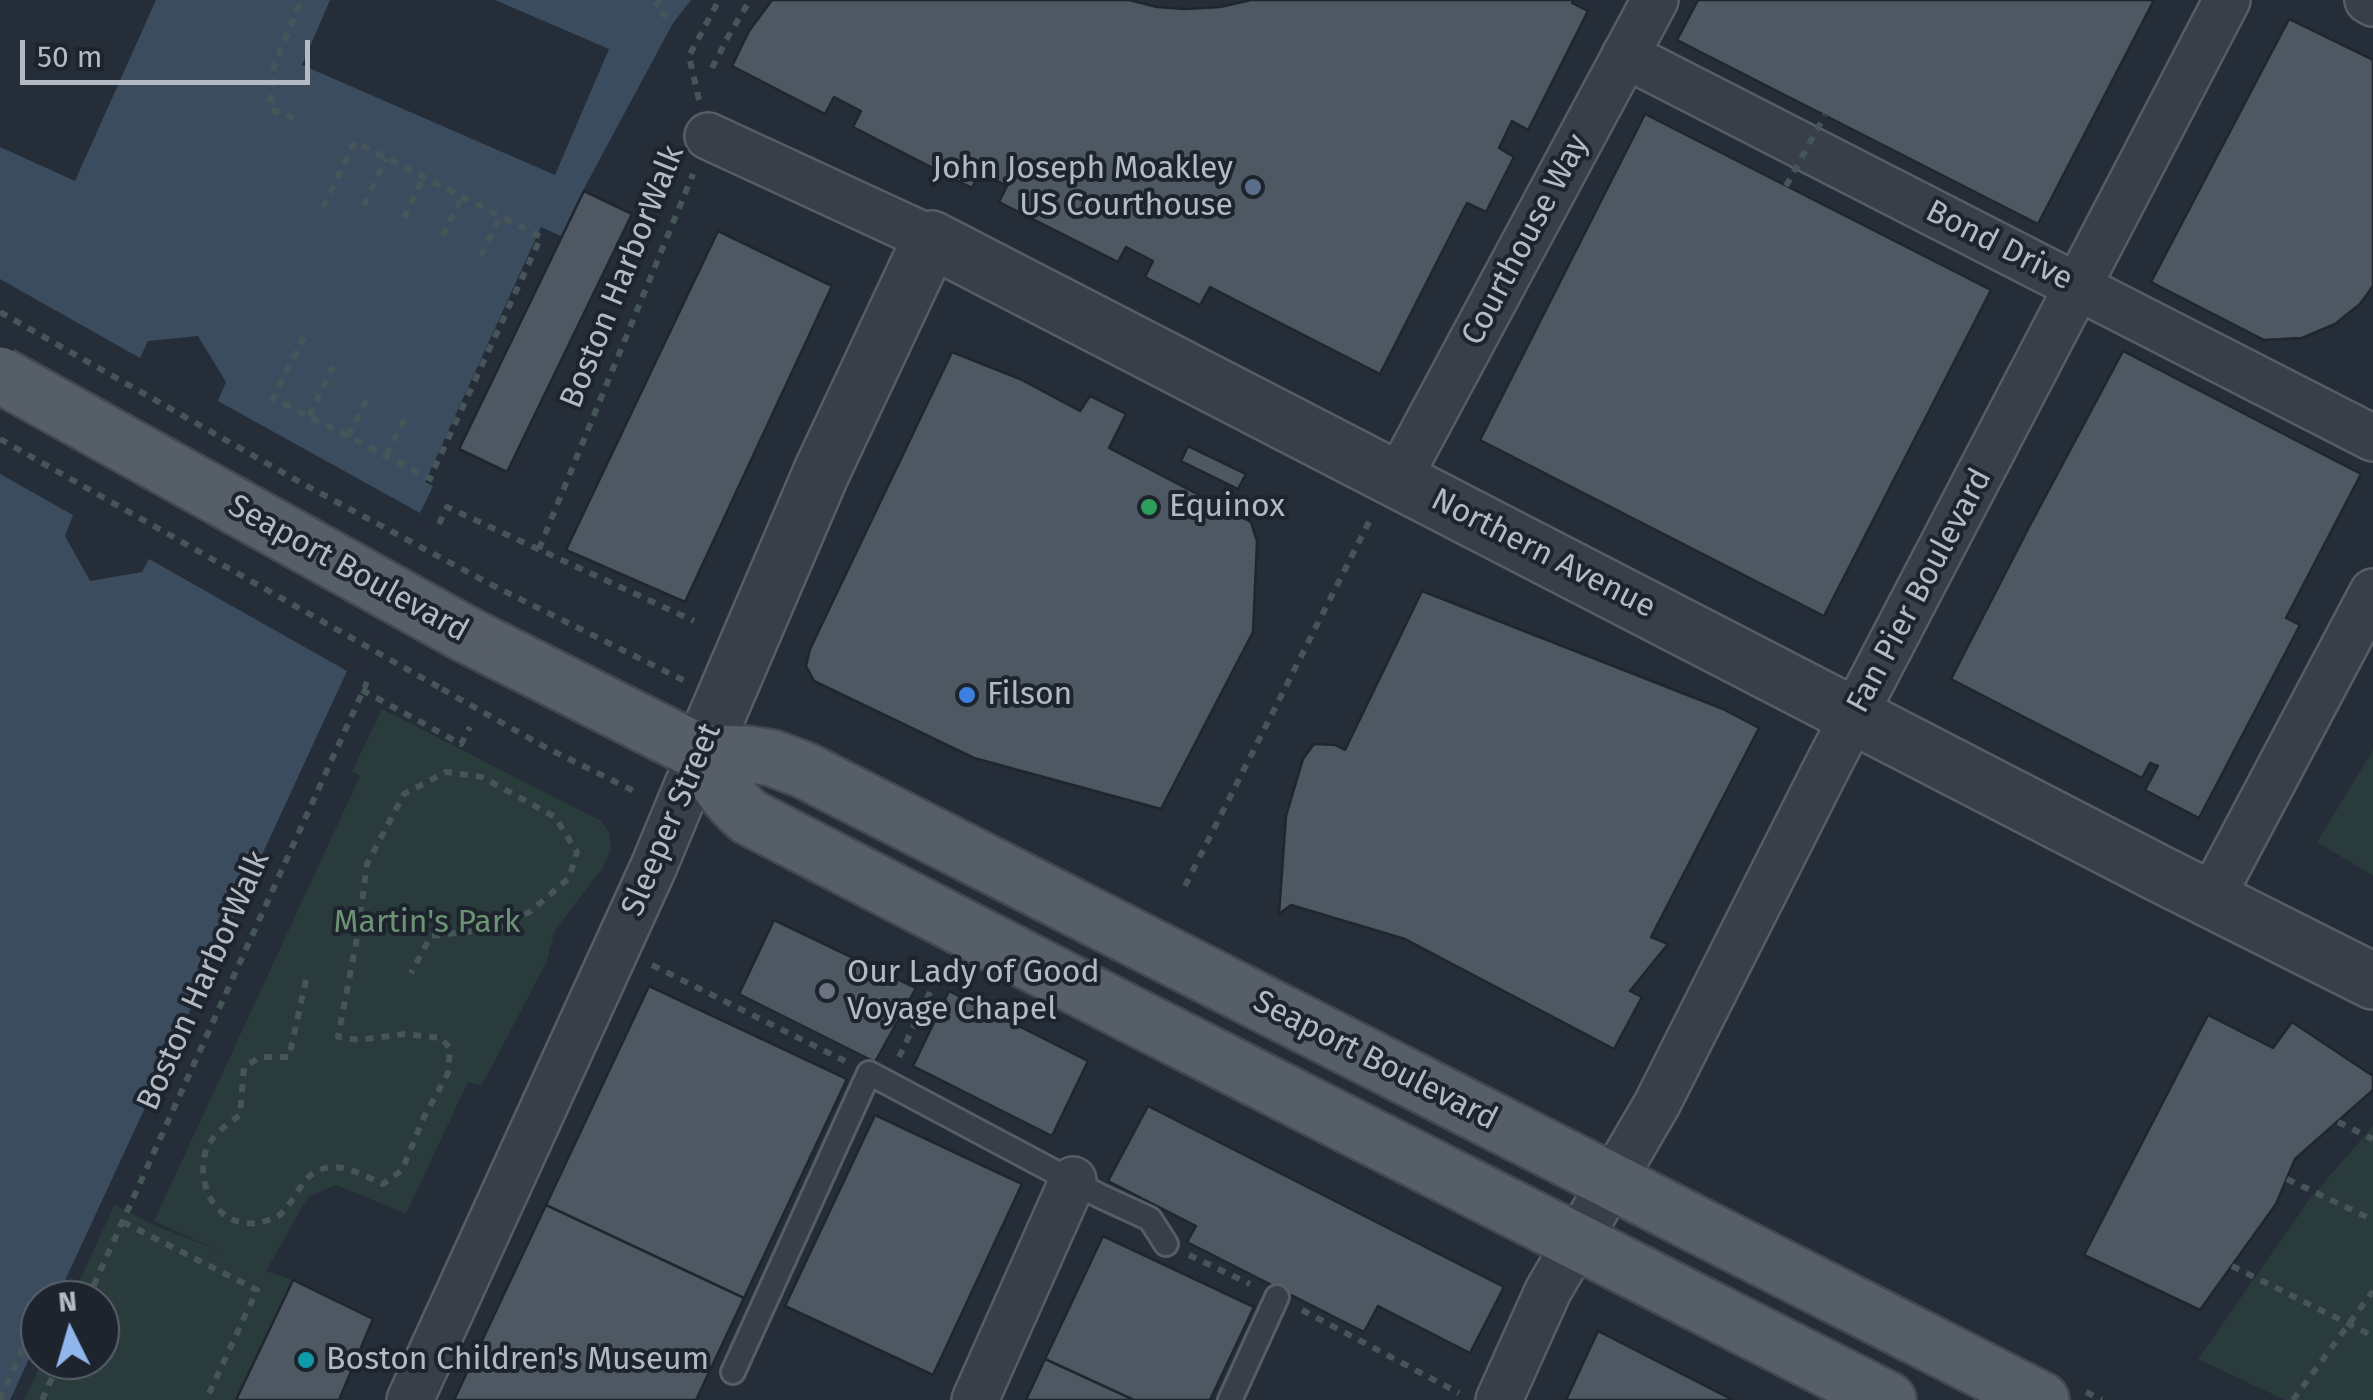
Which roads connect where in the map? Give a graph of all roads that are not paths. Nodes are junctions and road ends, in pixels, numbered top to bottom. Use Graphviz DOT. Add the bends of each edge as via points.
graph roads {
  1 [pos="1654,0"];
  2 [pos="2227,0"];
  3 [pos="1625,55"];
  4 [pos="708,136"];
  5 [pos="931,239"];
  6 [pos="2078,287"];
  7 [pos="0,376"];
  8 [pos="2373,438"];
  9 [pos="1392,504"];
  10 [pos="2373,592"];
  11 [pos="1855,715"];
  12 [pos="701,753"];
  13 [pos="2211,898"];
  14 [pos="2373,981"];
  15 [pos="1073,1180"];
  16 [pos="1612,1181"];
  17 [pos="1576,1241"];
  18 [pos="1166,1244"];
  19 [pos="1278,1297"];
  20 [pos="733,1372"];
  21 [pos="1480,1397"];
  22 [pos="410,1400"];
  23 [pos="975,1400"];
  24 [pos="1230,1400"];
  25 [pos="1888,1400"];
  26 [pos="2040,1400"];
  1 -- 3 [label="street, Courthouse Way"];
  2 -- 6 [label="street, Fan Pier Boulevard"];
  3 -- 6 [label="street, Bond Drive"];
  3 -- 9 [label="street, Courthouse Way"];
  4 -- 5 [label="street, Northern Avenue"];
  5 -- 9 [label="street, Northern Avenue"];
  5 -- 12 [label="street, Sleeper Street"];
  6 -- 8 [label="street, Bond Drive"];
  6 -- 11 [label="street, Fan Pier Boulevard"];
  7 -- 12 [label="main road, Seaport Boulevard, bridge" via="467,636"];
  9 -- 11 [label="street, Northern Avenue"];
  10 -- 13 [label="street"];
  11 -- 13 [label="street, Northern Avenue"];
  11 -- 16 [label="street, Fan Pier Boulevard"];
  12 -- 16 [label="main road, Seaport Boulevard" via="748,754 804,770"];
  12 -- 17 [label="main road" via="729,800 749,817"];
  12 -- 22 [label="street, Sleeper Street"];
  13 -- 14 [label="street, Northern Avenue"];
  15 -- 18 [label="lane" via="1150,1219"];
  15 -- 20 [label="lane" via="878,1077"];
  15 -- 23 [label="street"];
  16 -- 17 [label="street, Fan Pier Boulevard"];
  16 -- 26 [label="main road, Seaport Boulevard"];
  17 -- 21 [label="street, Fan Pier Boulevard"];
  17 -- 25 [label="main road"];
  19 -- 24 [label="lane"];
}
